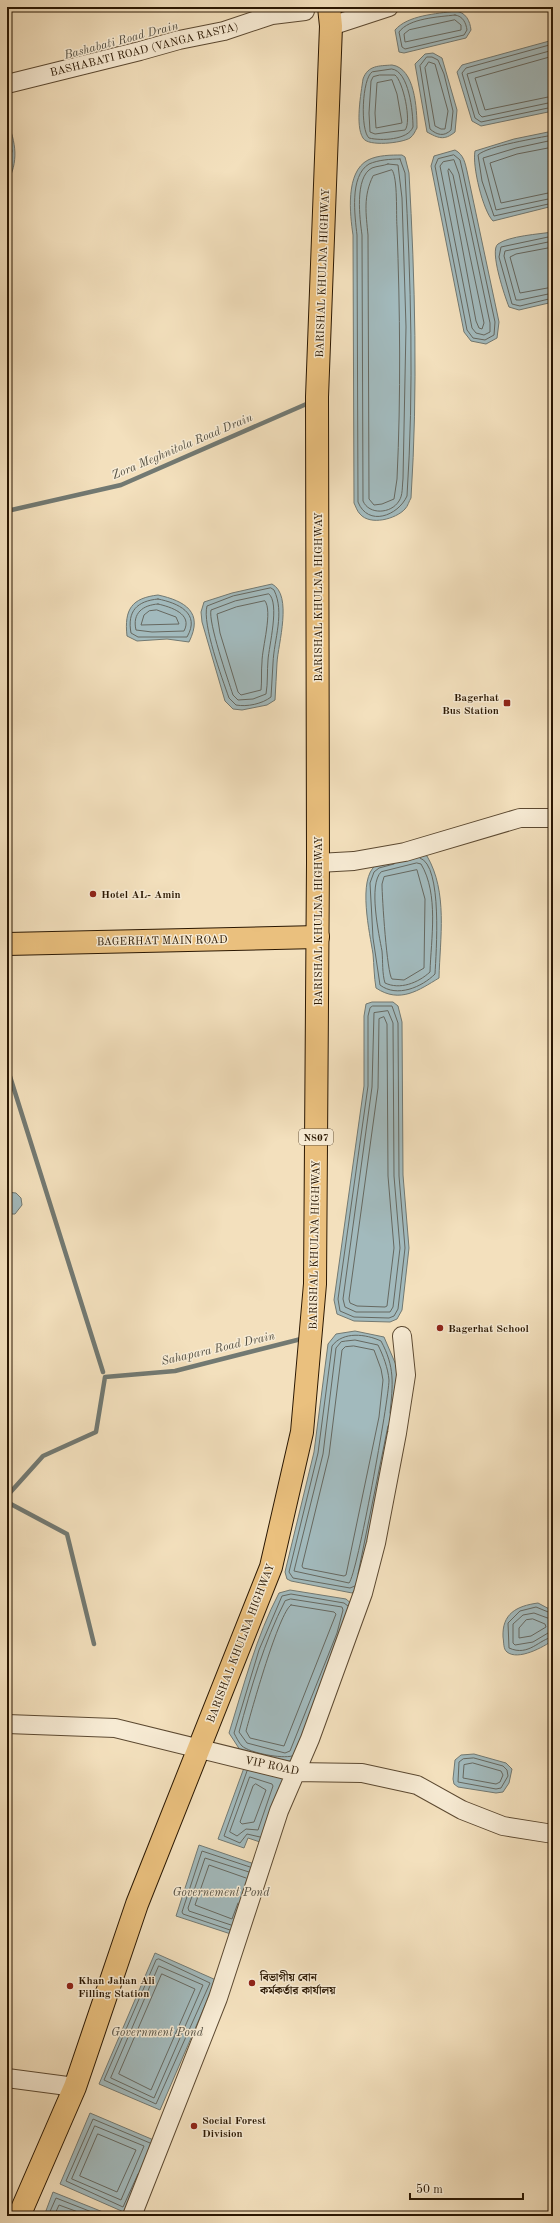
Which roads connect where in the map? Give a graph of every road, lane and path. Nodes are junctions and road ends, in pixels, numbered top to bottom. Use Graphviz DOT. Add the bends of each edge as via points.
graph roads {
  1 [pos="389,7"];
  2 [pos="305,11"];
  3 [pos="330,16"];
  4 [pos="7,84"];
  5 [pos="553,818"];
  6 [pos="318,863"];
  7 [pos="318,937"];
  8 [pos="7,944"];
  9 [pos="402,1336"];
  10 [pos="7,1724"];
  11 [pos="200,1748"];
  12 [pos="294,1772"];
  13 [pos="553,1834"];
  14 [pos="7,2078"];
  15 [pos="75,2087"];
  16 [pos="19,2216"];
  17 [pos="132,2216"];
  1 -- 3 [label="street"];
  2 -- 4 [label="street, BASHABATI ROAD (VANGA RASTA)" via="272,15 224,31"];
  3 -- 6 [label="main road, BARISHAL KHULNA HIGHWAY / N807" via="317,397"];
  5 -- 6 [label="street" via="520,818 405,852 354,861"];
  6 -- 7 [label="main road, BARISHAL KHULNA HIGHWAY / N807"];
  7 -- 8 [label="main road, BAGERHAT MAIN ROAD"];
  7 -- 11 [label="main road, BARISHAL KHULNA HIGHWAY / N807" via="316,1284 302,1432 271,1567"];
  9 -- 12 [label="street" via="406,1375 376,1543 363,1593 310,1739"];
  10 -- 11 [label="street, VIP ROAD" via="115,1728"];
  11 -- 12 [label="street, VIP ROAD"];
  11 -- 15 [label="main road, BARISHAL KHULNA HIGHWAY / N807" via="137,1904"];
  12 -- 13 [label="street, VIP ROAD" via="362,1773 410,1784 462,1810 503,1826"];
  12 -- 17 [label="street" via="263,1854 218,1998"];
  14 -- 15 [label="street"];
  15 -- 16 [label="main road, BARISHAL KHULNA HIGHWAY / N807"];
}
